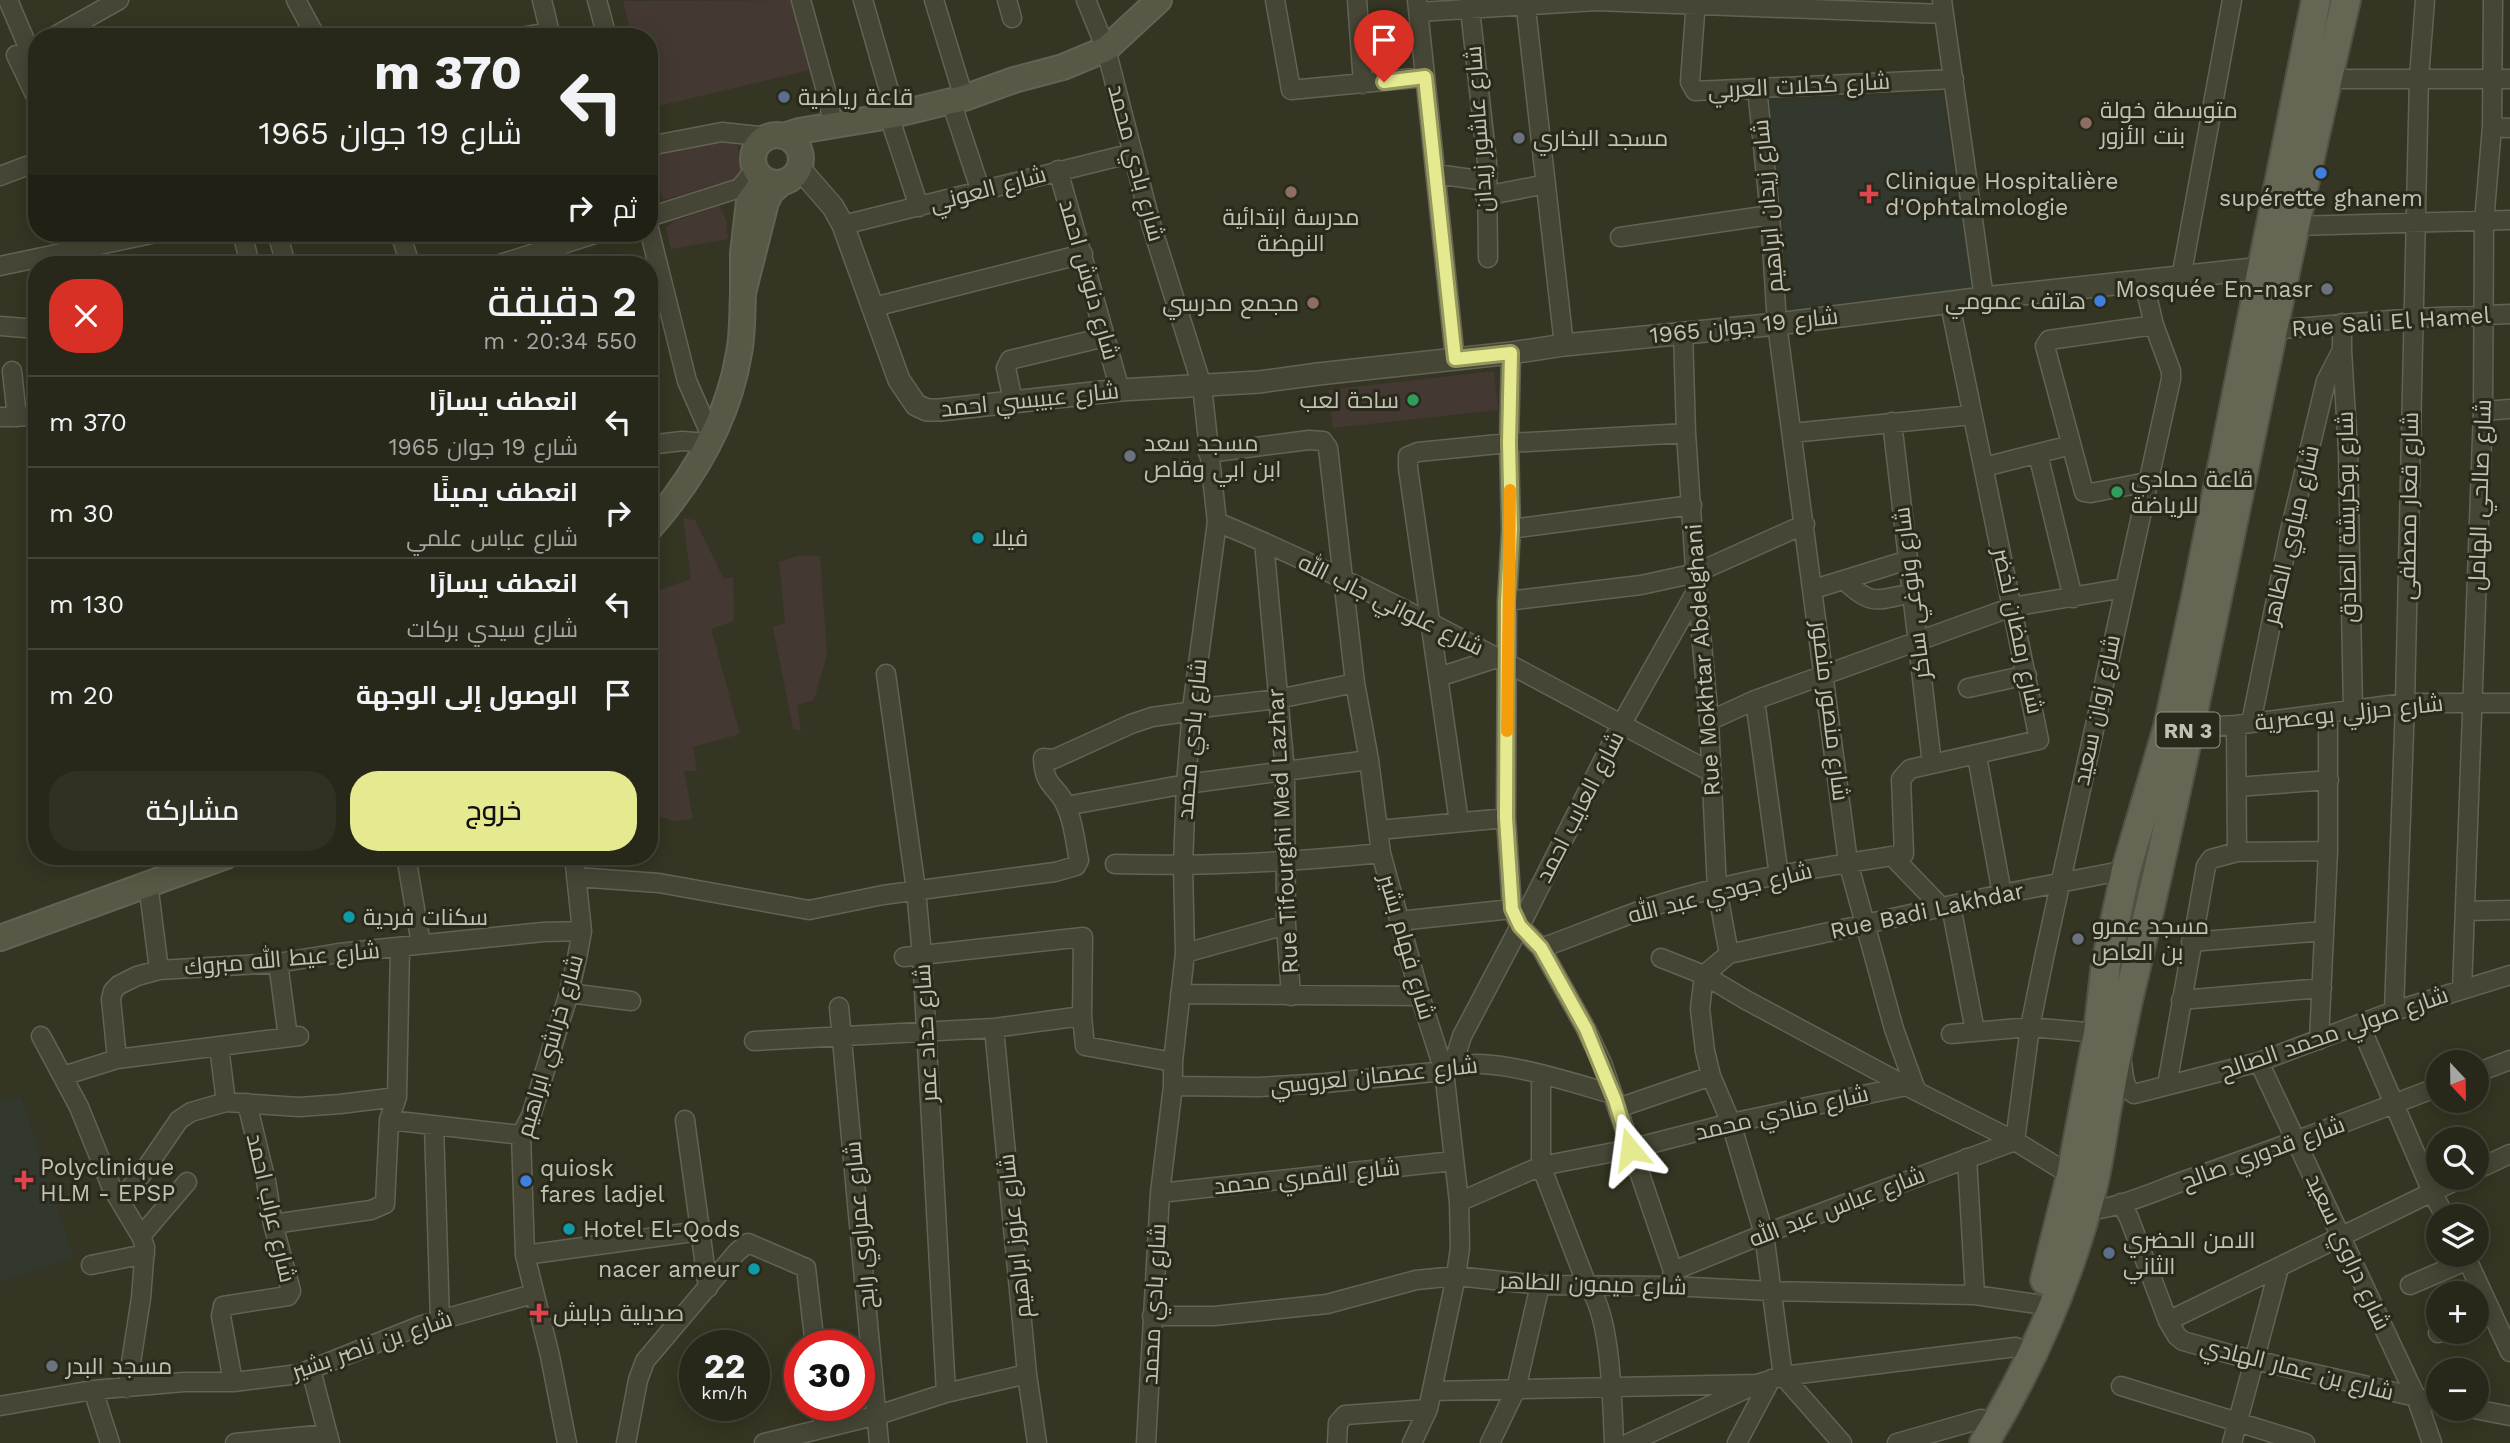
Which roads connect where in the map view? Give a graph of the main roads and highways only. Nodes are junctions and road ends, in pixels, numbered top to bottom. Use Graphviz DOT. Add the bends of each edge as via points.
graph roads {
  1 [pos="1159,0"];
  2 [pos="2316,0"];
  3 [pos="2346,0"];
  4 [pos="833,127"];
  5 [pos="775,136"];
  6 [pos="801,164"];
  7 [pos="766,178"];
  8 [pos="2274,270"];
  9 [pos="658,518"];
  10 [pos="2178,728"];
  11 [pos="200,865"];
  12 [pos="0,938"];
  13 [pos="2108,1036"];
  14 [pos="2078,1195"];
  15 [pos="1983,1431"];
  16 [pos="1966,1443"];
  1 -- 4 [label="main road" via="1106,49 1063,67 958,99"];
  2 -- 8 [label="main road, RN 3"];
  3 -- 8 [label="main road, RN 3" via="2295,226"];
  4 -- 5 [label="main road"];
  4 -- 6 [label="main road" via="814,139"];
  5 -- 6 [label="main road" via="796,144"];
  5 -- 7 [label="main road" via="756,148 754,155"];
  6 -- 7 [label="main road" via="792,179"];
  7 -- 9 [label="main road" via="749,201 740,351 728,399 711,441"];
  8 -- 10 [label="main road, RN 3"];
  8 -- 10 [label="main road, RN 3" via="2272,330"];
  10 -- 13 [label="main road, RN 3" via="2157,880"];
  10 -- 13 [label="main road, RN 3" via="2126,870 2106,963"];
  11 -- 12 [label="main road"];
  13 -- 14 [label="main road, RN 3"];
  14 -- 15 [label="main road, RN 3"];
  14 -- 15 [label="main road, RN 3" via="2059,1299 2022,1377"];
  15 -- 16 [label="main road, RN 3"];
}
